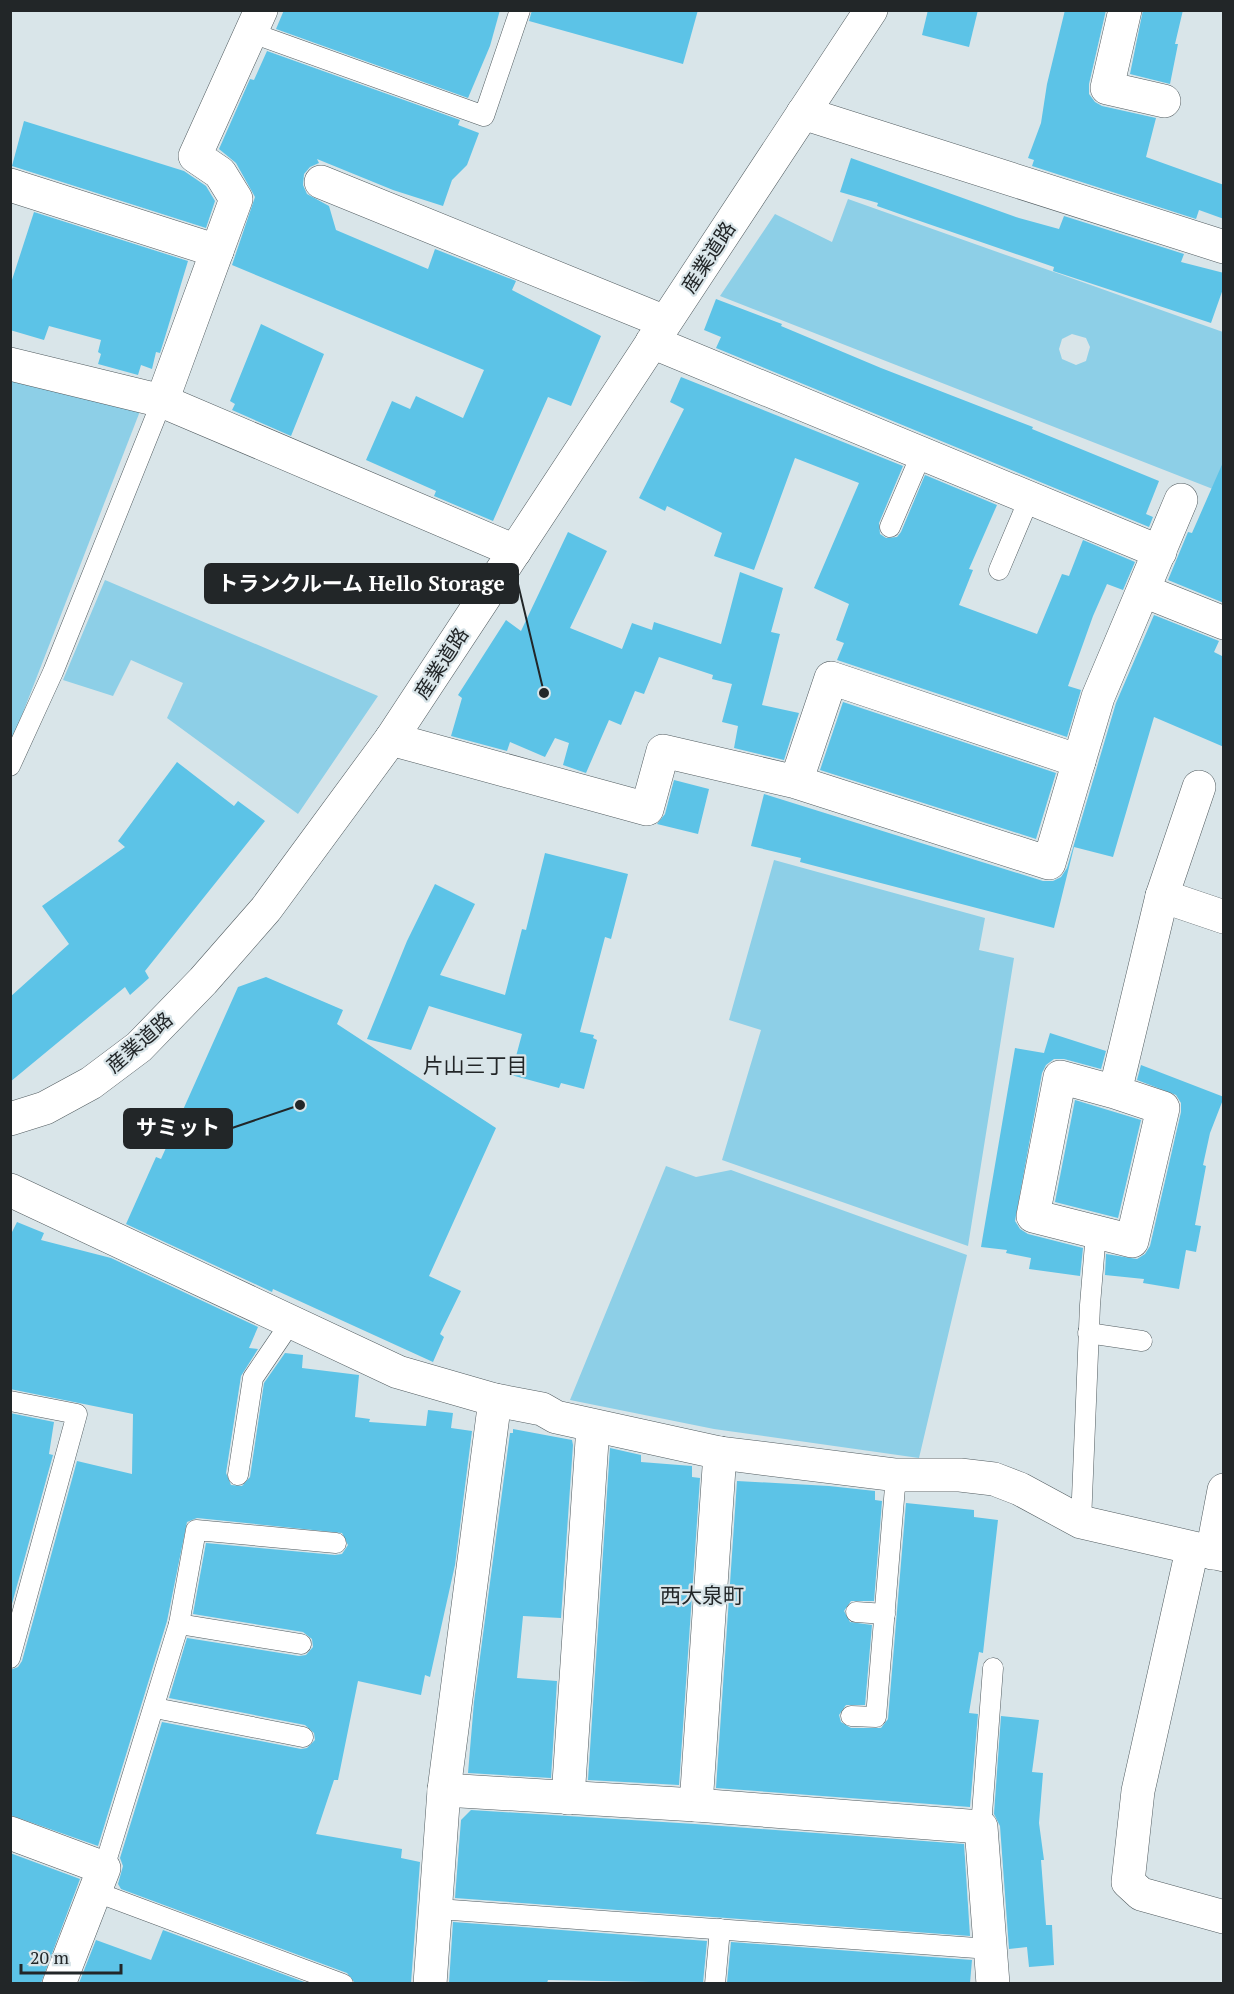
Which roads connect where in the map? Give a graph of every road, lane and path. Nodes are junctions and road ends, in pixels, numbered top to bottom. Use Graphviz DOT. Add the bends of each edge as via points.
graph roads {
  1 [pos="520,10"];
  2 [pos="871,10"];
  3 [pos="1125,10"];
  4 [pos="257,22"];
  5 [pos="1164,101"];
  6 [pos="803,113"];
  7 [pos="321,182"];
  8 [pos="10,185"];
  9 [pos="1224,247"];
  10 [pos="217,251"];
  11 [pos="658,332"];
  12 [pos="10,364"];
  13 [pos="162,401"];
  14 [pos="921,455"];
  15 [pos="1029,499"];
  16 [pos="1181,500"];
  17 [pos="890,527"];
  18 [pos="515,551"];
  19 [pos="1160,552"];
  20 [pos="999,570"];
  21 [pos="1144,591"];
  22 [pos="1224,623"];
  23 [pos="391,739"];
  24 [pos="1079,761"];
  25 [pos="10,766"];
  26 [pos="796,782"];
  27 [pos="1199,787"];
  28 [pos="1162,896"];
  29 [pos="1224,917"];
  30 [pos="1115,1092"];
  31 [pos="10,1119"];
  32 [pos="10,1190"];
  33 [pos="1096,1232"];
  34 [pos="291,1322"];
  35 [pos="1088,1334"];
  36 [pos="1142,1341"];
  37 [pos="495,1400"];
  38 [pos="10,1401"];
  39 [pos="593,1426"];
  40 [pos="720,1453"];
  41 [pos="238,1475"];
  42 [pos="896,1476"];
  43 [pos="1224,1490"];
  44 [pos="1081,1522"];
  45 [pos="336,1543"];
  46 [pos="1209,1553"];
  47 [pos="856,1612"];
  48 [pos="885,1614"];
  49 [pos="179,1624"];
  50 [pos="301,1644"];
  51 [pos="10,1658"];
  52 [pos="993,1668"];
  53 [pos="155,1708"];
  54 [pos="851,1716"];
  55 [pos="303,1737"];
  56 [pos="444,1790"];
  57 [pos="568,1798"];
  58 [pos="696,1805"];
  59 [pos="981,1827"];
  60 [pos="10,1833"];
  61 [pos="100,1880"];
  62 [pos="438,1910"];
  63 [pos="1224,1917"];
  64 [pos="720,1929"];
  65 [pos="990,1949"];
  66 [pos="59,1983"];
  67 [pos="343,1983"];
  68 [pos="430,1983"];
  69 [pos="715,1983"];
  70 [pos="993,1983"];
  1 -- 4 [label="lane" via="484,116"];
  2 -- 6 [label="street, 産業道路"];
  3 -- 5 [label="street" via="1107,88"];
  4 -- 10 [label="street" via="195,156 220,173 236,199"];
  6 -- 9 [label="street"];
  6 -- 11 [label="street, 産業道路"];
  7 -- 11 [label="street"];
  8 -- 10 [label="street"];
  10 -- 13 [label="street"];
  11 -- 14 [label="street"];
  11 -- 18 [label="street, 産業道路"];
  12 -- 13 [label="street"];
  13 -- 18 [label="street"];
  13 -- 25 [label="lane" via="53,672"];
  14 -- 15 [label="street"];
  14 -- 17 [label="lane"];
  15 -- 19 [label="street"];
  15 -- 20 [label="lane"];
  16 -- 19 [label="street"];
  18 -- 23 [label="street, 産業道路"];
  19 -- 21 [label="street"];
  21 -- 22 [label="street"];
  21 -- 24 [label="street" via="1098,697"];
  23 -- 26 [label="street" via="647,809 663,751"];
  23 -- 31 [label="street, 産業道路" via="266,909 204,981 139,1047 91,1083 45,1108"];
  24 -- 26 [label="street" via="831,678"];
  24 -- 26 [label="street" via="1049,863"];
  27 -- 28 [label="street"];
  28 -- 29 [label="street"];
  28 -- 30 [label="street"];
  30 -- 33 [label="street" via="1163,1108 1132,1241"];
  30 -- 33 [label="street" via="1060,1077 1033,1216"];
  32 -- 34 [label="street"];
  33 -- 35 [label="lane"];
  34 -- 37 [label="street" via="398,1372"];
  34 -- 41 [label="lane" via="253,1378"];
  35 -- 36 [label="lane"];
  35 -- 44 [label="lane"];
  37 -- 39 [label="street" via="542,1409 556,1417"];
  37 -- 56 [label="street"];
  38 -- 51 [label="lane" via="77,1414"];
  39 -- 40 [label="street"];
  39 -- 57 [label="street"];
  40 -- 42 [label="street"];
  40 -- 58 [label="street"];
  42 -- 44 [label="street" via="994,1479"];
  42 -- 48 [label="lane"];
  43 -- 46 [label="street"];
  44 -- 46 [label="street"];
  45 -- 49 [label="lane" via="196,1530"];
  46 -- 63 [label="street" via="1138,1791 1128,1882 1141,1894"];
  47 -- 48 [label="lane"];
  48 -- 54 [label="lane" via="876,1717"];
  49 -- 50 [label="lane"];
  49 -- 53 [label="lane"];
  52 -- 59 [label="lane"];
  53 -- 55 [label="lane"];
  53 -- 61 [label="lane"];
  56 -- 57 [label="street"];
  56 -- 62 [label="street"];
  57 -- 58 [label="street"];
  58 -- 59 [label="street"];
  59 -- 65 [label="street"];
  60 -- 61 [label="street"];
  61 -- 66 [label="street"];
  61 -- 67 [label="lane"];
  62 -- 64 [label="lane"];
  62 -- 68 [label="street"];
  64 -- 65 [label="lane"];
  64 -- 69 [label="lane"];
  65 -- 70 [label="street"];
}
